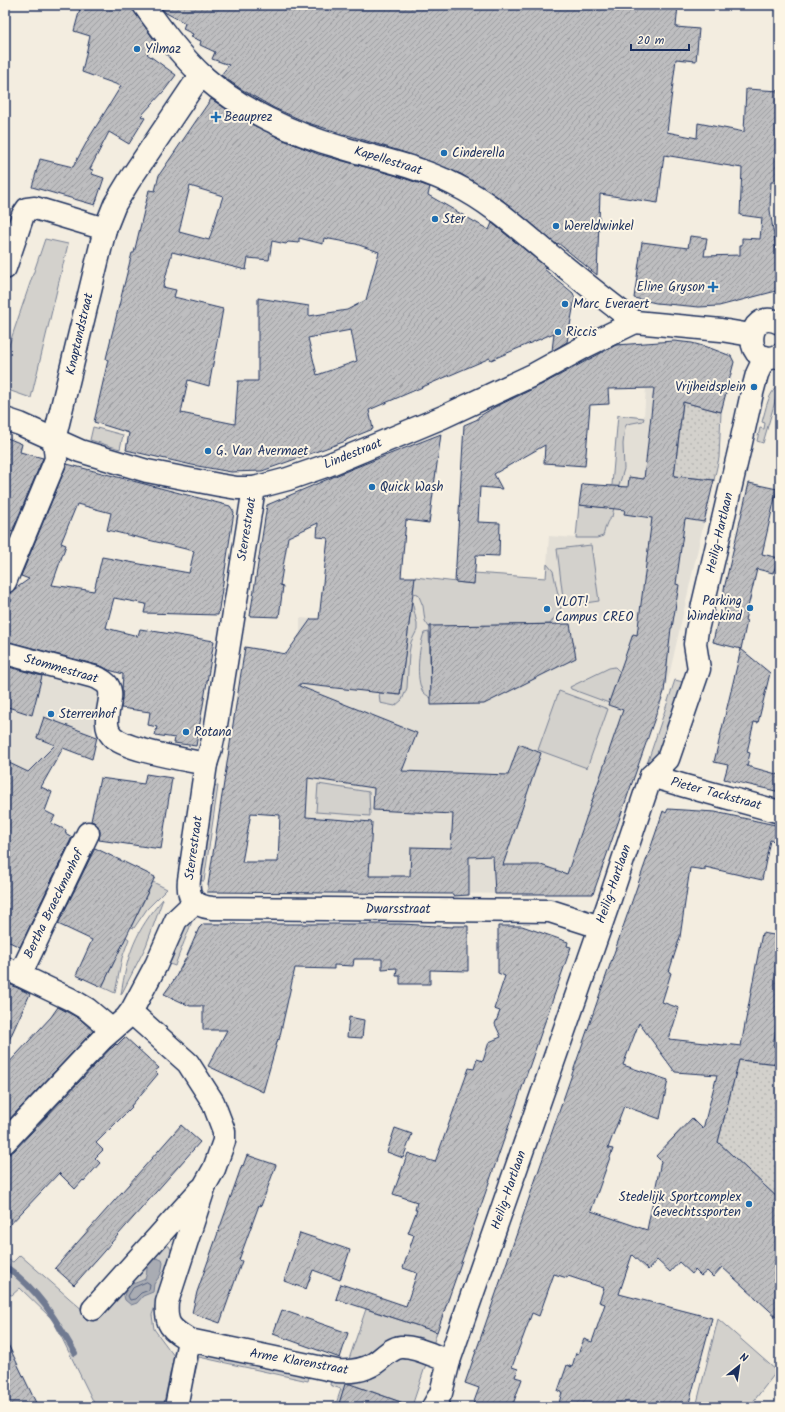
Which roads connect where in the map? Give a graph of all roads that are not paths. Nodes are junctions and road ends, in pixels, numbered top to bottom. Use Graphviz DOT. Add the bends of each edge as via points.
graph roads {
  1 [pos="144,5"];
  2 [pos="203,76"];
  3 [pos="105,229"];
  4 [pos="5,268"];
  5 [pos="635,322"];
  6 [pos="780,323"];
  7 [pos="752,335"];
  8 [pos="772,356"];
  9 [pos="5,419"];
  10 [pos="54,440"];
  11 [pos="254,488"];
  12 [pos="5,582"];
  13 [pos="5,653"];
  14 [pos="206,764"];
  15 [pos="651,776"];
  16 [pos="780,812"];
  17 [pos="88,833"];
  18 [pos="195,902"];
  19 [pos="600,927"];
  20 [pos="13,972"];
  21 [pos="130,1012"];
  22 [pos="112,1030"];
  23 [pos="5,1142"];
  24 [pos="205,1185"];
  25 [pos="161,1232"];
  26 [pos="185,1245"];
  27 [pos="93,1309"];
  28 [pos="189,1340"];
  29 [pos="449,1361"];
  30 [pos="176,1407"];
  31 [pos="433,1407"];
  1 -- 2 [label="street, Kapellestraat" via="171,41"];
  2 -- 3 [label="street, Knaptandstraat" via="193,86 129,181 115,204"];
  2 -- 5 [label="street, Kapellestraat" via="238,102 312,138 400,164 456,185 503,215 594,292"];
  3 -- 4 [label="street" via="35,208 27,209"];
  3 -- 10 [label="street, Knaptandstraat"];
  5 -- 7 [label="street"];
  5 -- 11 [label="street, Lindestraat" via="535,374 442,417 328,465"];
  6 -- 7 [label="street" via="773,320 762,322 757,325"];
  7 -- 8 [label="street" via="751,341 760,355"];
  8 -- 15 [label="street, Heilig-Hartlaan" via="757,374 752,392 697,630 695,644 699,669 668,759"];
  9 -- 10 [label="street, Lindestraat"];
  10 -- 11 [label="street, Lindestraat" via="80,451 147,471 237,488"];
  10 -- 12 [label="street" via="56,459"];
  11 -- 14 [label="street, Sterrestraat" via="216,725"];
  13 -- 14 [label="street, Stommestraat" via="98,678 107,684 110,690 107,722 108,731 113,738 134,747"];
  14 -- 18 [label="street, Sterrestraat" via="188,889"];
  15 -- 16 [label="street, Pieter Tackstraat"];
  15 -- 19 [label="street, Heilig-Hartlaan"];
  17 -- 20 [label="street, Bertha Braeckmanhof"];
  18 -- 19 [label="street, Dwarsstraat" via="206,908 550,911"];
  18 -- 21 [label="street" via="176,920 156,965"];
  19 -- 29 [label="street, Heilig-Hartlaan"];
  20 -- 22 [label="street" via="70,998"];
  21 -- 22 [label="street"];
  21 -- 24 [label="street" via="188,1063 213,1102 224,1131 224,1141"];
  22 -- 23 [label="street"];
  24 -- 25 [label="street"];
  24 -- 26 [label="street"];
  25 -- 26 [label="street"];
  25 -- 27 [label="street"];
  26 -- 28 [label="street" via="167,1302 167,1322"];
  28 -- 29 [label="street, Arme Klarenstraat" via="345,1372 366,1368 391,1350 400,1347"];
  28 -- 30 [label="street"];
  29 -- 31 [label="street, Heilig-Hartlaan" via="441,1393"];
}
